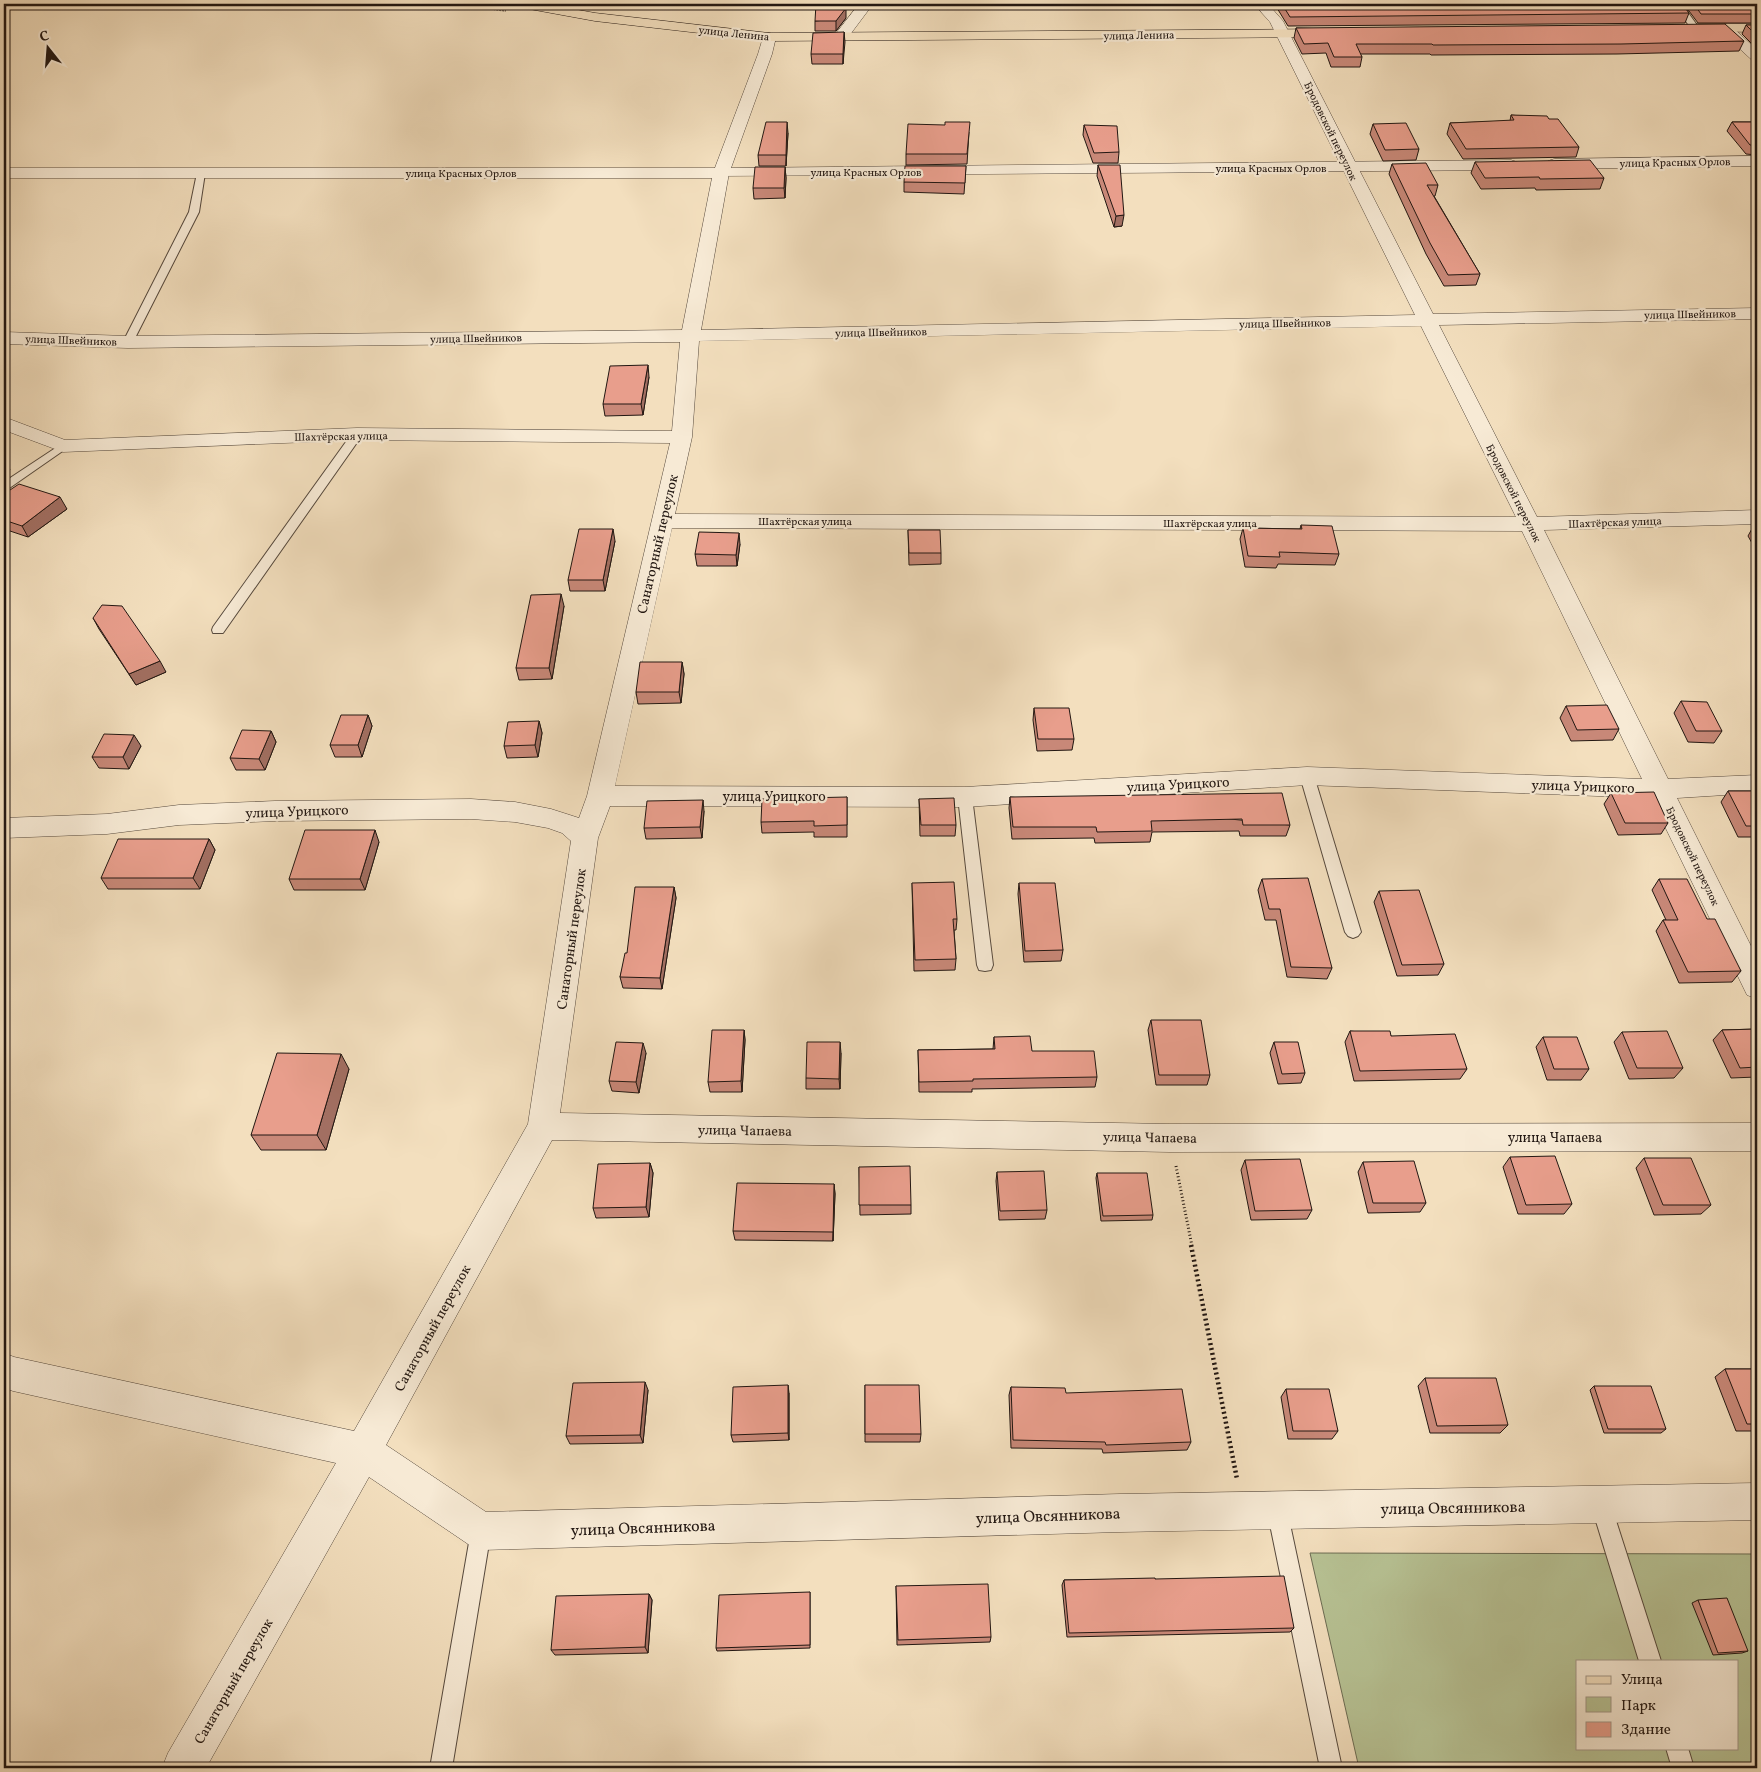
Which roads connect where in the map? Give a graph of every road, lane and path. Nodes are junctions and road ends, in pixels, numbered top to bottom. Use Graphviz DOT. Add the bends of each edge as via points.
graph roads {
  1 [pos="524,4"];
  2 [pos="866,4"];
  3 [pos="1262,4"];
  4 [pos="1678,4"];
  5 [pos="1695,28"];
  6 [pos="1725,28"];
  7 [pos="1757,28"];
  8 [pos="1675,29"];
  9 [pos="1351,33"];
  10 [pos="1282,34"];
  11 [pos="769,37"];
  12 [pos="841,37"];
  13 [pos="1757,57"];
  14 [pos="1757,160"];
  15 [pos="1348,168"];
  16 [pos="4,172"];
  17 [pos="201,173"];
  18 [pos="721,173"];
  19 [pos="1757,313"];
  20 [pos="1426,320"];
  21 [pos="690,336"];
  22 [pos="4,338"];
  23 [pos="128,342"];
  24 [pos="4,423"];
  25 [pos="357,434"];
  26 [pos="682,437"];
  27 [pos="63,446"];
  28 [pos="4,487"];
  29 [pos="1757,517"];
  30 [pos="663,521"];
  31 [pos="1530,524"];
  32 [pos="218,630"];
  33 [pos="1307,776"];
  34 [pos="1757,784"];
  35 [pos="1660,789"];
  36 [pos="600,796"];
  37 [pos="965,797"];
  38 [pos="4,828"];
  39 [pos="585,838"];
  40 [pos="1353,932"];
  41 [pos="985,965"];
  42 [pos="1757,987"];
  43 [pos="543,1126"];
  44 [pos="1757,1137"];
  45 [pos="1170,1138"];
  46 [pos="4,1370"];
  47 [pos="364,1451"];
  48 [pos="1757,1502"];
  49 [pos="1601,1505"];
  50 [pos="1260,1510"];
  51 [pos="481,1531"];
  52 [pos="1650,1660"];
  53 [pos="1678,1750"];
  54 [pos="183,1768"];
  55 [pos="441,1768"];
  56 [pos="1330,1768"];
  57 [pos="1683,1768"];
  1 -- 11 [label="main road, улица Ленина" via="595,17"];
  2 -- 12 [label="street"];
  3 -- 10 [label="street, Бродовской переулок"];
  4 -- 5 [label="lane"];
  5 -- 6 [label="main road"];
  5 -- 8 [label="main road"];
  6 -- 7 [label="main road"];
  6 -- 13 [label="street"];
  9 -- 10 [label="main road, улица Ленина"];
  10 -- 12 [label="main road, улица Ленина"];
  10 -- 15 [label="street, Бродовской переулок"];
  11 -- 12 [label="main road, улица Ленина"];
  11 -- 18 [label="street, Санаторный переулок"];
  14 -- 15 [label="street, улица Красных Орлов"];
  15 -- 18 [label="street, улица Красных Орлов"];
  15 -- 20 [label="street, Бродовской переулок"];
  16 -- 17 [label="street, улица Красных Орлов"];
  17 -- 18 [label="street, улица Красных Орлов"];
  17 -- 23 [label="lane" via="194,212"];
  18 -- 21 [label="street, Санаторный переулок"];
  19 -- 20 [label="street, улица Швейников"];
  20 -- 21 [label="street, улица Швейников"];
  20 -- 31 [label="street, Бродовской переулок"];
  21 -- 23 [label="street, улица Швейников"];
  21 -- 26 [label="street, Санаторный переулок"];
  22 -- 23 [label="street, улица Швейников"];
  24 -- 27 [label="street, Шахтёрская улица"];
  25 -- 26 [label="street, Шахтёрская улица"];
  25 -- 27 [label="street, Шахтёрская улица"];
  25 -- 32 [label="lane"];
  26 -- 30 [label="street, Санаторный переулок"];
  27 -- 28 [label="lane"];
  29 -- 31 [label="street, Шахтёрская улица"];
  30 -- 31 [label="street, Шахтёрская улица"];
  30 -- 36 [label="street, Санаторный переулок"];
  31 -- 35 [label="street, Бродовской переулок"];
  33 -- 35 [label="street, улица Урицкого"];
  33 -- 37 [label="street, улица Урицкого"];
  33 -- 40 [label="lane"];
  34 -- 35 [label="street, улица Урицкого"];
  35 -- 42 [label="street, Бродовской переулок"];
  36 -- 37 [label="street, улица Урицкого"];
  36 -- 39 [label="street, Санаторный переулок"];
  37 -- 41 [label="lane"];
  38 -- 39 [label="street, улица Урицкого" via="107,824 237,813 471,809 551,819 570,826"];
  39 -- 43 [label="street, Санаторный переулок"];
  43 -- 45 [label="street, улица Чапаева"];
  43 -- 47 [label="street, Санаторный переулок"];
  44 -- 45 [label="street, улица Чапаева"];
  45 -- 50 [label="path"];
  46 -- 47 [label="street"];
  47 -- 51 [label="street"];
  47 -- 54 [label="street, Санаторный переулок"];
  48 -- 49 [label="street, улица Овсянникова"];
  49 -- 50 [label="street, улица Овсянникова"];
  49 -- 52 [label="lane"];
  50 -- 51 [label="street, улица Овсянникова"];
  50 -- 56 [label="lane"];
  51 -- 55 [label="lane"];
  53 -- 57 [label="lane"];
}
